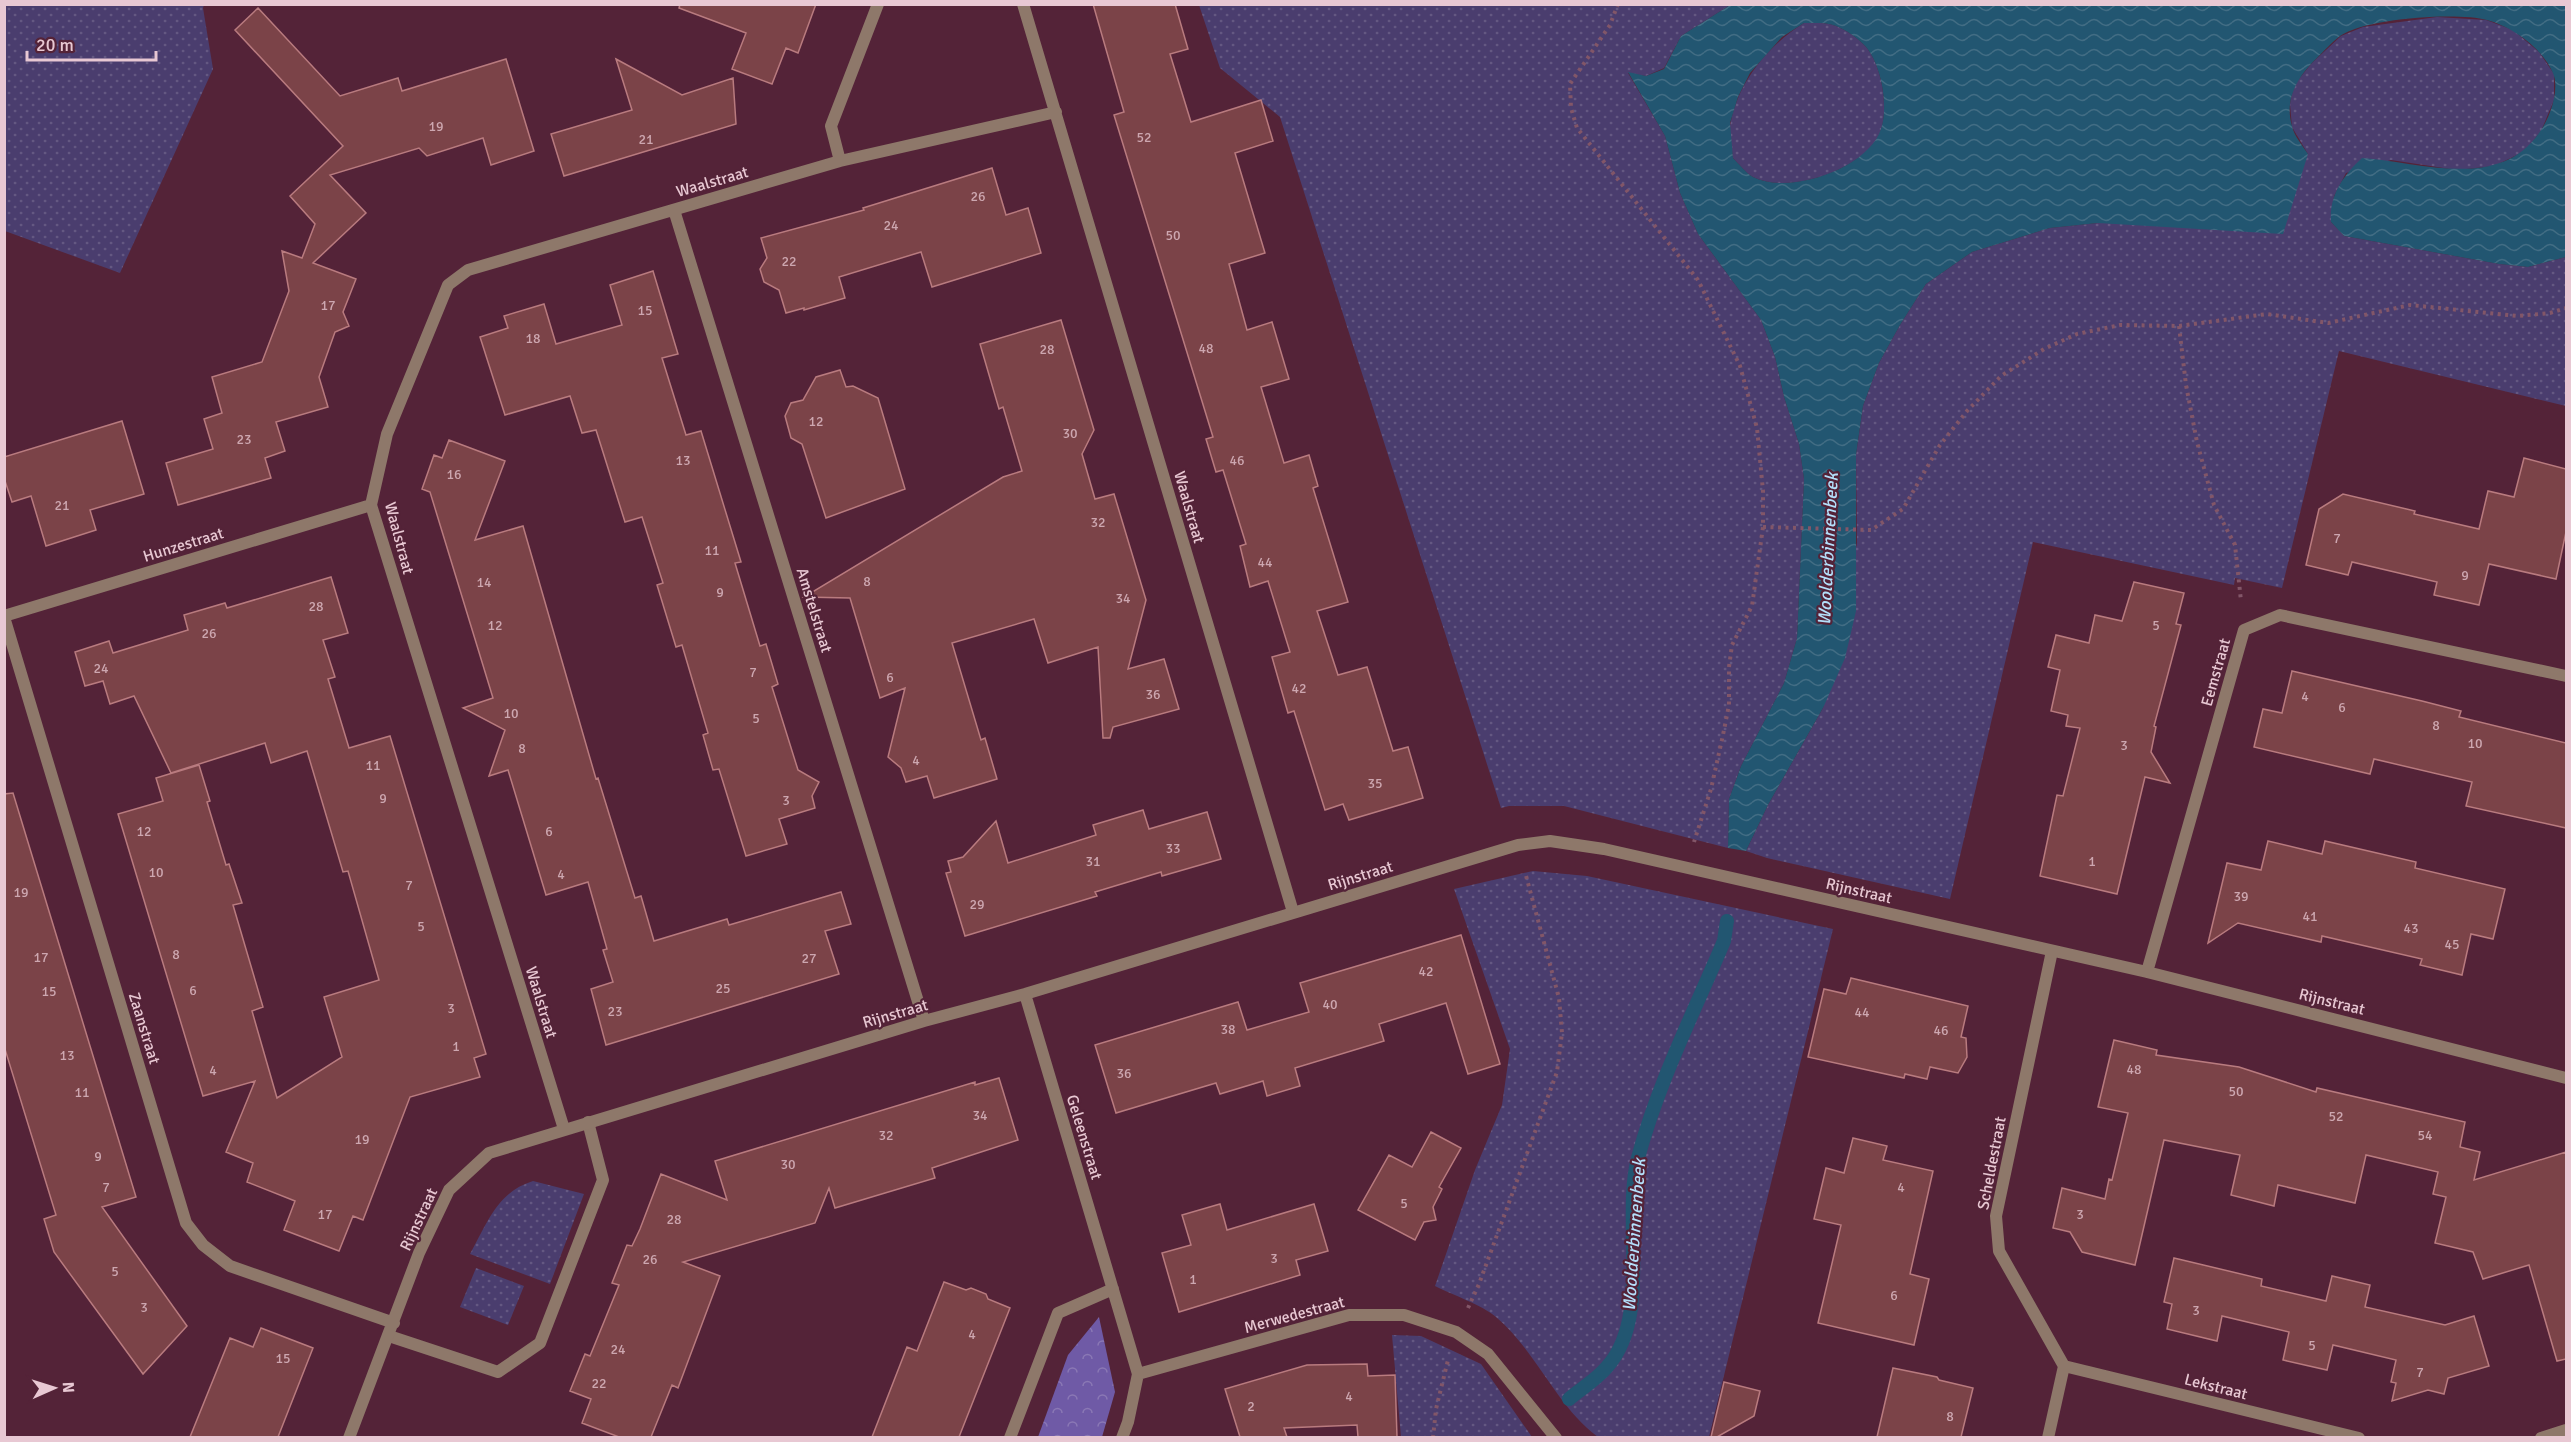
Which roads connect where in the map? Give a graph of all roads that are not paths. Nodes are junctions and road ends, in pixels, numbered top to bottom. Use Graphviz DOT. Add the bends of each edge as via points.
graph roads {
  1 [pos="878,4"];
  2 [pos="1023,4"];
  3 [pos="1056,112"];
  4 [pos="840,161"];
  5 [pos="674,210"];
  6 [pos="371,505"];
  7 [pos="4,617"];
  8 [pos="2566,676"];
  9 [pos="1293,912"];
  10 [pos="2052,951"];
  11 [pos="2147,972"];
  12 [pos="1025,994"];
  13 [pos="924,1021"];
  14 [pos="2566,1078"];
  15 [pos="588,1122"];
  16 [pos="564,1129"];
  17 [pos="1113,1289"];
  18 [pos="394,1323"];
  19 [pos="389,1335"];
  20 [pos="2064,1366"];
  21 [pos="1138,1374"];
  22 [pos="2566,1430"];
  23 [pos="349,1437"];
  24 [pos="1010,1437"];
  25 [pos="1122,1437"];
  26 [pos="1556,1437"];
  27 [pos="2048,1437"];
  28 [pos="2359,1437"];
  29 [pos="2541,1437"];
  1 -- 4 [label="street" via="831,126"];
  2 -- 3 [label="street, Waalstraat"];
  3 -- 4 [label="street, Waalstraat"];
  3 -- 9 [label="street, Waalstraat"];
  4 -- 5 [label="street, Waalstraat"];
  5 -- 6 [label="street, Waalstraat" via="468,270 448,285 387,434"];
  5 -- 13 [label="street, Amstelstraat"];
  6 -- 7 [label="street, Hunzestraat"];
  6 -- 16 [label="street, Waalstraat"];
  7 -- 18 [label="street, Zaanstraat" via="186,1223 203,1245 230,1266"];
  8 -- 11 [label="street, Eemstraat" via="2280,615 2244,630"];
  9 -- 10 [label="street, Rijnstraat" via="1518,845 1550,841 1604,849"];
  9 -- 12 [label="street, Rijnstraat"];
  10 -- 11 [label="street, Rijnstraat"];
  10 -- 20 [label="street, Scheldestraat" via="1996,1216 1999,1251"];
  11 -- 14 [label="street, Rijnstraat"];
  12 -- 13 [label="street, Rijnstraat"];
  12 -- 17 [label="street, Geleenstraat"];
  13 -- 15 [label="street, Rijnstraat"];
  15 -- 16 [label="street, Rijnstraat"];
  15 -- 19 [label="street" via="603,1180 540,1343 498,1372"];
  16 -- 18 [label="street, Rijnstraat" via="489,1154 449,1190 419,1253"];
  17 -- 21 [label="street, Geleenstraat"];
  17 -- 24 [label="street" via="1058,1313"];
  18 -- 19 [label="street, Rijnstraat"];
  19 -- 23 [label="street, Rijnstraat"];
  20 -- 27 [label="street"];
  20 -- 28 [label="street, Lekstraat"];
  21 -- 25 [label="street, Geleenstraat"];
  21 -- 26 [label="street, Merwedestraat" via="1349,1315 1404,1315 1456,1332 1488,1354"];
  22 -- 29 [label="street"];
}
